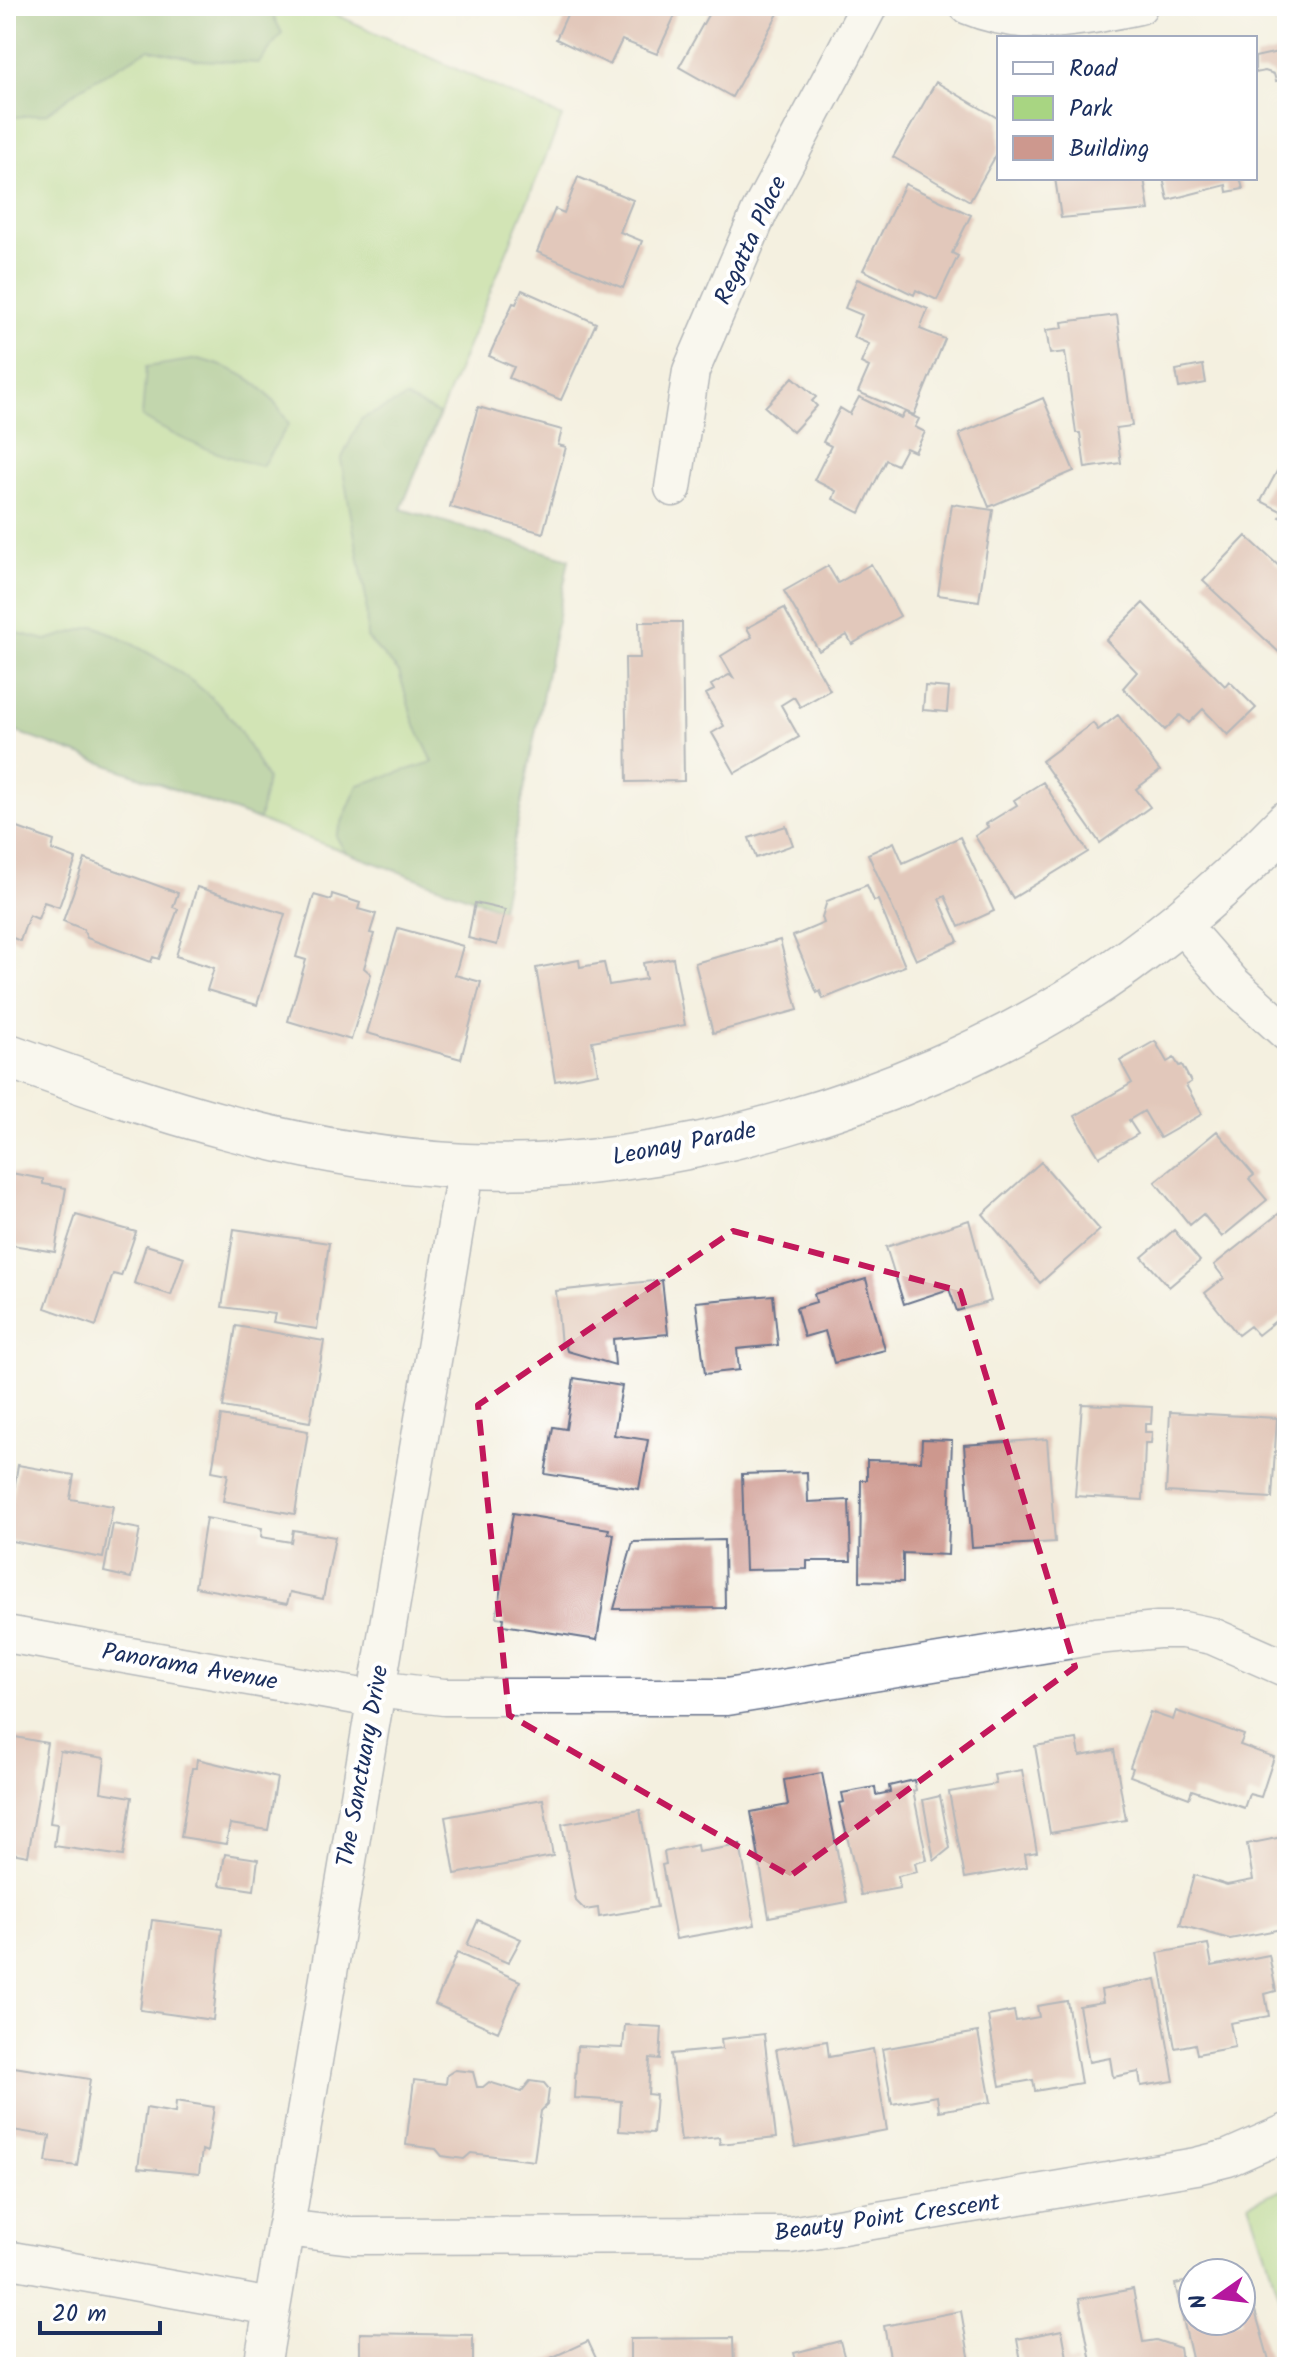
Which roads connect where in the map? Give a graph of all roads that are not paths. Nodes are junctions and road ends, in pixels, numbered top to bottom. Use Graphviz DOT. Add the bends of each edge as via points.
graph roads {
  1 [pos="869,6"];
  2 [pos="968,6"];
  3 [pos="1139,6"];
  4 [pos="673,488"];
  5 [pos="1287,823"];
  6 [pos="1179,922"];
  7 [pos="1287,1033"];
  8 [pos="6,1055"];
  9 [pos="466,1166"];
  10 [pos="6,1634"];
  11 [pos="1287,1669"];
  12 [pos="374,1694"];
  13 [pos="1287,2132"];
  14 [pos="285,2228"];
  15 [pos="6,2259"];
  16 [pos="271,2307"];
  17 [pos="262,2367"];
  1 -- 4 [label="street, Regatta Place" via="759,213 691,371"];
  2 -- 3 [label="street" via="1025,21"];
  5 -- 6 [label="street, Leonay Parade"];
  6 -- 7 [label="street" via="1226,977"];
  6 -- 9 [label="street, Leonay Parade" via="1078,995 985,1046 778,1125 659,1152 559,1164"];
  8 -- 9 [label="street, Leonay Parade" via="150,1107 258,1137"];
  9 -- 12 [label="street, The Sanctuary Drive"];
  10 -- 12 [label="street, Panorama Avenue"];
  11 -- 12 [label="street" via="1212,1636 1158,1630 727,1697"];
  12 -- 14 [label="street, The Sanctuary Drive"];
  13 -- 14 [label="street, Beauty Point Crescent" via="1196,2166 790,2235 352,2236"];
  14 -- 16 [label="street, The Sanctuary Drive"];
  15 -- 16 [label="street"];
  16 -- 17 [label="street, The Sanctuary Drive"];
}
